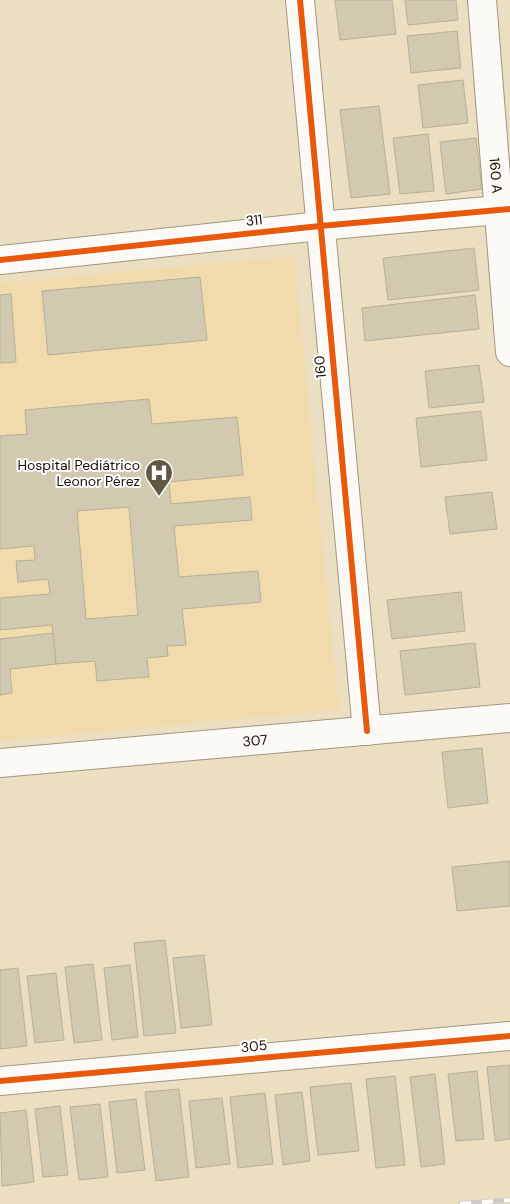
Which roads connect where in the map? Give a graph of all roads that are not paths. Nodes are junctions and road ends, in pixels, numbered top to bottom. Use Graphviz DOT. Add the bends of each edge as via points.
graph roads {
  1 [pos="300,0"];
  2 [pos="482,0"];
  3 [pos="504,209"];
  4 [pos="320,226"];
  5 [pos="0,260"];
  6 [pos="510,352"];
  7 [pos="510,718"];
  8 [pos="367,731"];
  9 [pos="0,763"];
  10 [pos="510,1036"];
  11 [pos="0,1081"];
  1 -- 4 [label="street, 160"];
  2 -- 3 [label="street, 160 A"];
  3 -- 4 [label="street, 311"];
  3 -- 6 [label="street, 160 A"];
  4 -- 5 [label="street, 311"];
  4 -- 8 [label="street, 160"];
  7 -- 8 [label="street, 307"];
  8 -- 9 [label="street, 307"];
  10 -- 11 [label="street, 305"];
}
